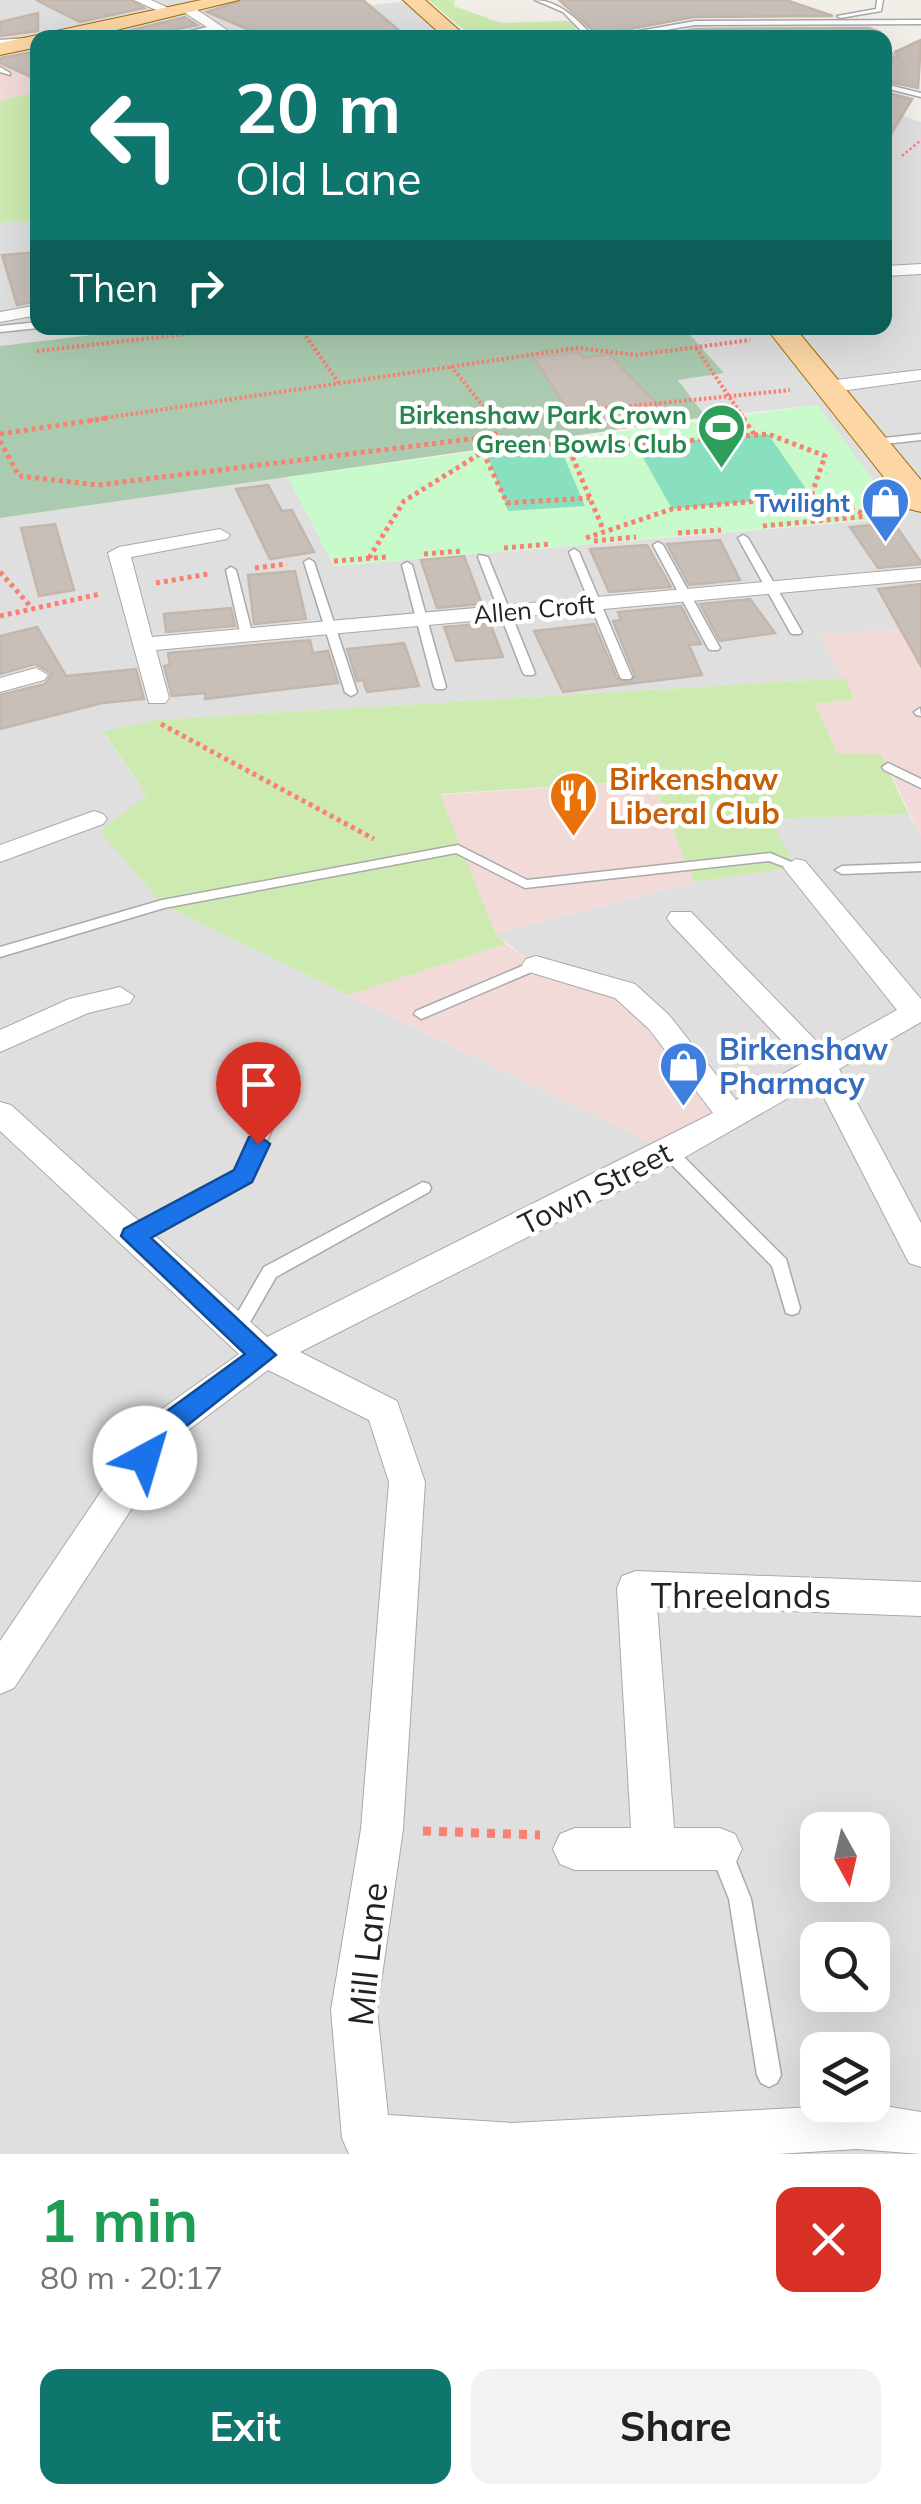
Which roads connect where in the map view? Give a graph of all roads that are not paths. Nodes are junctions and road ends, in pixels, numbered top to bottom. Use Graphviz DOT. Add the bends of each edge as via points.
graph roads {
  1 [pos="140,0"];
  2 [pos="230,0"];
  3 [pos="413,0"];
  4 [pos="538,0"];
  5 [pos="880,0"];
  6 [pos="181,12"];
  7 [pos="921,22"];
  8 [pos="790,24"];
  9 [pos="215,27"];
  10 [pos="93,30"];
  11 [pos="202,30"];
  12 [pos="220,30"];
  13 [pos="449,30"];
  14 [pos="584,30"];
  15 [pos="653,30"];
  16 [pos="30,41"];
  17 [pos="0,45"];
  18 [pos="892,88"];
  19 [pos="921,94"];
  20 [pos="921,269"];
  21 [pos="892,271"];
  22 [pos="30,311"];
  23 [pos="0,316"];
  24 [pos="30,326"];
  25 [pos="0,328"];
  26 [pos="786,335"];
  27 [pos="921,375"];
  28 [pos="826,387"];
  29 [pos="921,437"];
  30 [pos="875,442"];
  31 [pos="921,502"];
  32 [pos="220,535"];
  33 [pos="743,538"];
  34 [pos="658,544"];
  35 [pos="574,552"];
  36 [pos="483,557"];
  37 [pos="309,562"];
  38 [pos="408,564"];
  39 [pos="231,570"];
  40 [pos="921,574"];
  41 [pos="772,589"];
  42 [pos="685,598"];
  43 [pos="593,604"];
  44 [pos="504,612"];
  45 [pos="420,619"];
  46 [pos="332,628"];
  47 [pos="796,632"];
  48 [pos="247,636"];
  49 [pos="146,644"];
  50 [pos="714,648"];
  51 [pos="529,673"];
  52 [pos="36,676"];
  53 [pos="626,677"];
  54 [pos="0,685"];
  55 [pos="440,687"];
  56 [pos="352,692"];
  57 [pos="157,698"];
  58 [pos="888,768"];
  59 [pos="921,784"];
  60 [pos="94,819"];
  61 [pos="0,854"];
  62 [pos="796,867"];
  63 [pos="921,868"];
  64 [pos="842,870"];
  65 [pos="681,918"];
  66 [pos="0,952"];
  67 [pos="536,964"];
  68 [pos="120,996"];
  69 [pos="918,1011"];
  70 [pos="421,1014"];
  71 [pos="0,1042"];
  72 [pos="823,1066"];
  73 [pos="272,1111"];
  74 [pos="0,1113"];
  75 [pos="732,1117"];
  76 [pos="669,1152"];
  77 [pos="423,1188"];
  78 [pos="133,1236"];
  79 [pos="921,1254"];
  80 [pos="792,1308"];
  81 [pos="250,1343"];
  82 [pos="921,1599"];
  83 [pos="0,1675"];
  84 [pos="720,1848"];
  85 [pos="576,1849"];
  86 [pos="654,1850"];
  87 [pos="769,2075"];
  88 [pos="921,2136"];
  1 -- 6 [label="street"];
  2 -- 6 [label="main road"];
  3 -- 13 [label="main road"];
  4 -- 14 [label="lane" via="565,11"];
  5 -- 8 [label="lane" via="882,8 871,13 790,14"];
  6 -- 9 [label="street"];
  6 -- 10 [label="main road"];
  7 -- 8 [label="lane"];
  8 -- 15 [label="lane" via="696,23"];
  9 -- 11 [label="lane"];
  9 -- 12 [label="street"];
  16 -- 17 [label="main road"];
  18 -- 19 [label="lane"];
  20 -- 21 [label="street"];
  22 -- 23 [label="street"];
  24 -- 25 [label="lane"];
  26 -- 28 [label="main road"];
  27 -- 28 [label="street"];
  28 -- 30 [label="main road"];
  29 -- 30 [label="lane"];
  30 -- 31 [label="main road"];
  32 -- 49 [label="street" via="119,553"];
  33 -- 41 [label="lane"];
  34 -- 42 [label="lane"];
  35 -- 43 [label="lane"];
  36 -- 44 [label="lane"];
  37 -- 46 [label="lane"];
  38 -- 45 [label="lane"];
  39 -- 48 [label="lane"];
  40 -- 41 [label="street, Allen Croft"];
  41 -- 42 [label="street, Allen Croft"];
  41 -- 47 [label="lane"];
  42 -- 43 [label="street, Allen Croft"];
  42 -- 50 [label="lane"];
  43 -- 44 [label="street, Allen Croft"];
  43 -- 53 [label="lane"];
  44 -- 45 [label="street, Allen Croft"];
  44 -- 51 [label="lane"];
  45 -- 46 [label="street, Allen Croft"];
  45 -- 55 [label="lane"];
  46 -- 48 [label="street, Allen Croft"];
  46 -- 56 [label="lane"];
  48 -- 49 [label="street, Allen Croft"];
  49 -- 57 [label="street"];
  52 -- 54 [label="street"];
  58 -- 59 [label="lane"];
  60 -- 61 [label="street"];
  62 -- 66 [label="lane" via="770,857 525,884 458,848 162,904"];
  62 -- 69 [label="street"];
  63 -- 64 [label="lane"];
  65 -- 72 [label="street"];
  67 -- 70 [label="lane"];
  67 -- 75 [label="street" via="625,991 659,1022"];
  68 -- 71 [label="street" via="78,1006"];
  69 -- 72 [label="street, Town Street"];
  72 -- 75 [label="street, Town Street"];
  72 -- 79 [label="street"];
  73 -- 78 [label="lane" via="244,1176"];
  74 -- 78 [label="street"];
  75 -- 76 [label="street, Town Street"];
  76 -- 80 [label="lane" via="780,1263"];
  76 -- 81 [label="street, Town Street"];
  77 -- 81 [label="lane" via="270,1272"];
  78 -- 81 [label="street"];
  81 -- 83 [label="street, Town Street" via="165,1427"];
  81 -- 88 [label="street, Mill Lane" via="384,1411 407,1482 382,1829 354,2010 366,2138 512,2147 857,2126"];
  82 -- 86 [label="street, Threelands" via="636,1588"];
  84 -- 86 [label="street"];
  84 -- 87 [label="lane" via="740,1899"];
  85 -- 86 [label="street"];
}
